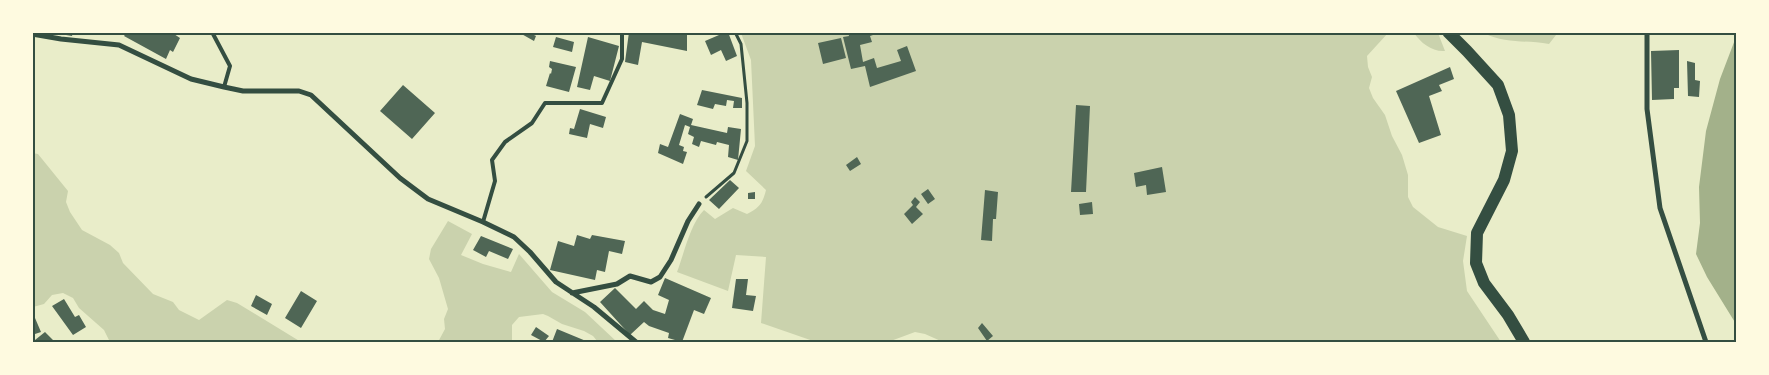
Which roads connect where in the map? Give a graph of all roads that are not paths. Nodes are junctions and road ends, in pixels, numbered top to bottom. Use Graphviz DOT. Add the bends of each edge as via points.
graph roads {
  1 [pos="212,32"];
  2 [pos="622,32"];
  3 [pos="1448,32"];
  4 [pos="1647,32"];
  5 [pos="32,34"];
  6 [pos="224,87"];
  7 [pos="699,204"];
  8 [pos="483,222"];
  9 [pos="572,293"];
  10 [pos="636,342"];
  11 [pos="1524,342"];
  12 [pos="1706,342"];
  1 -- 6 [label="lane" via="230,66"];
  2 -- 8 [label="lane" via="622,59 602,103 545,103 532,122 505,142 492,160 495,181"];
  3 -- 11 [label="main road" via="1498,85 1509,115 1512,151 1504,180 1477,233 1476,263 1484,283"];
  4 -- 12 [label="street" via="1647,109 1660,208"];
  5 -- 6 [label="street" via="119,45 191,79"];
  6 -- 8 [label="street" via="243,91 299,91 312,95 400,178 428,199"];
  7 -- 9 [label="street" via="660,277 651,282 630,276 617,284"];
  8 -- 9 [label="street" via="514,237 556,282"];
  9 -- 10 [label="street"];
}
